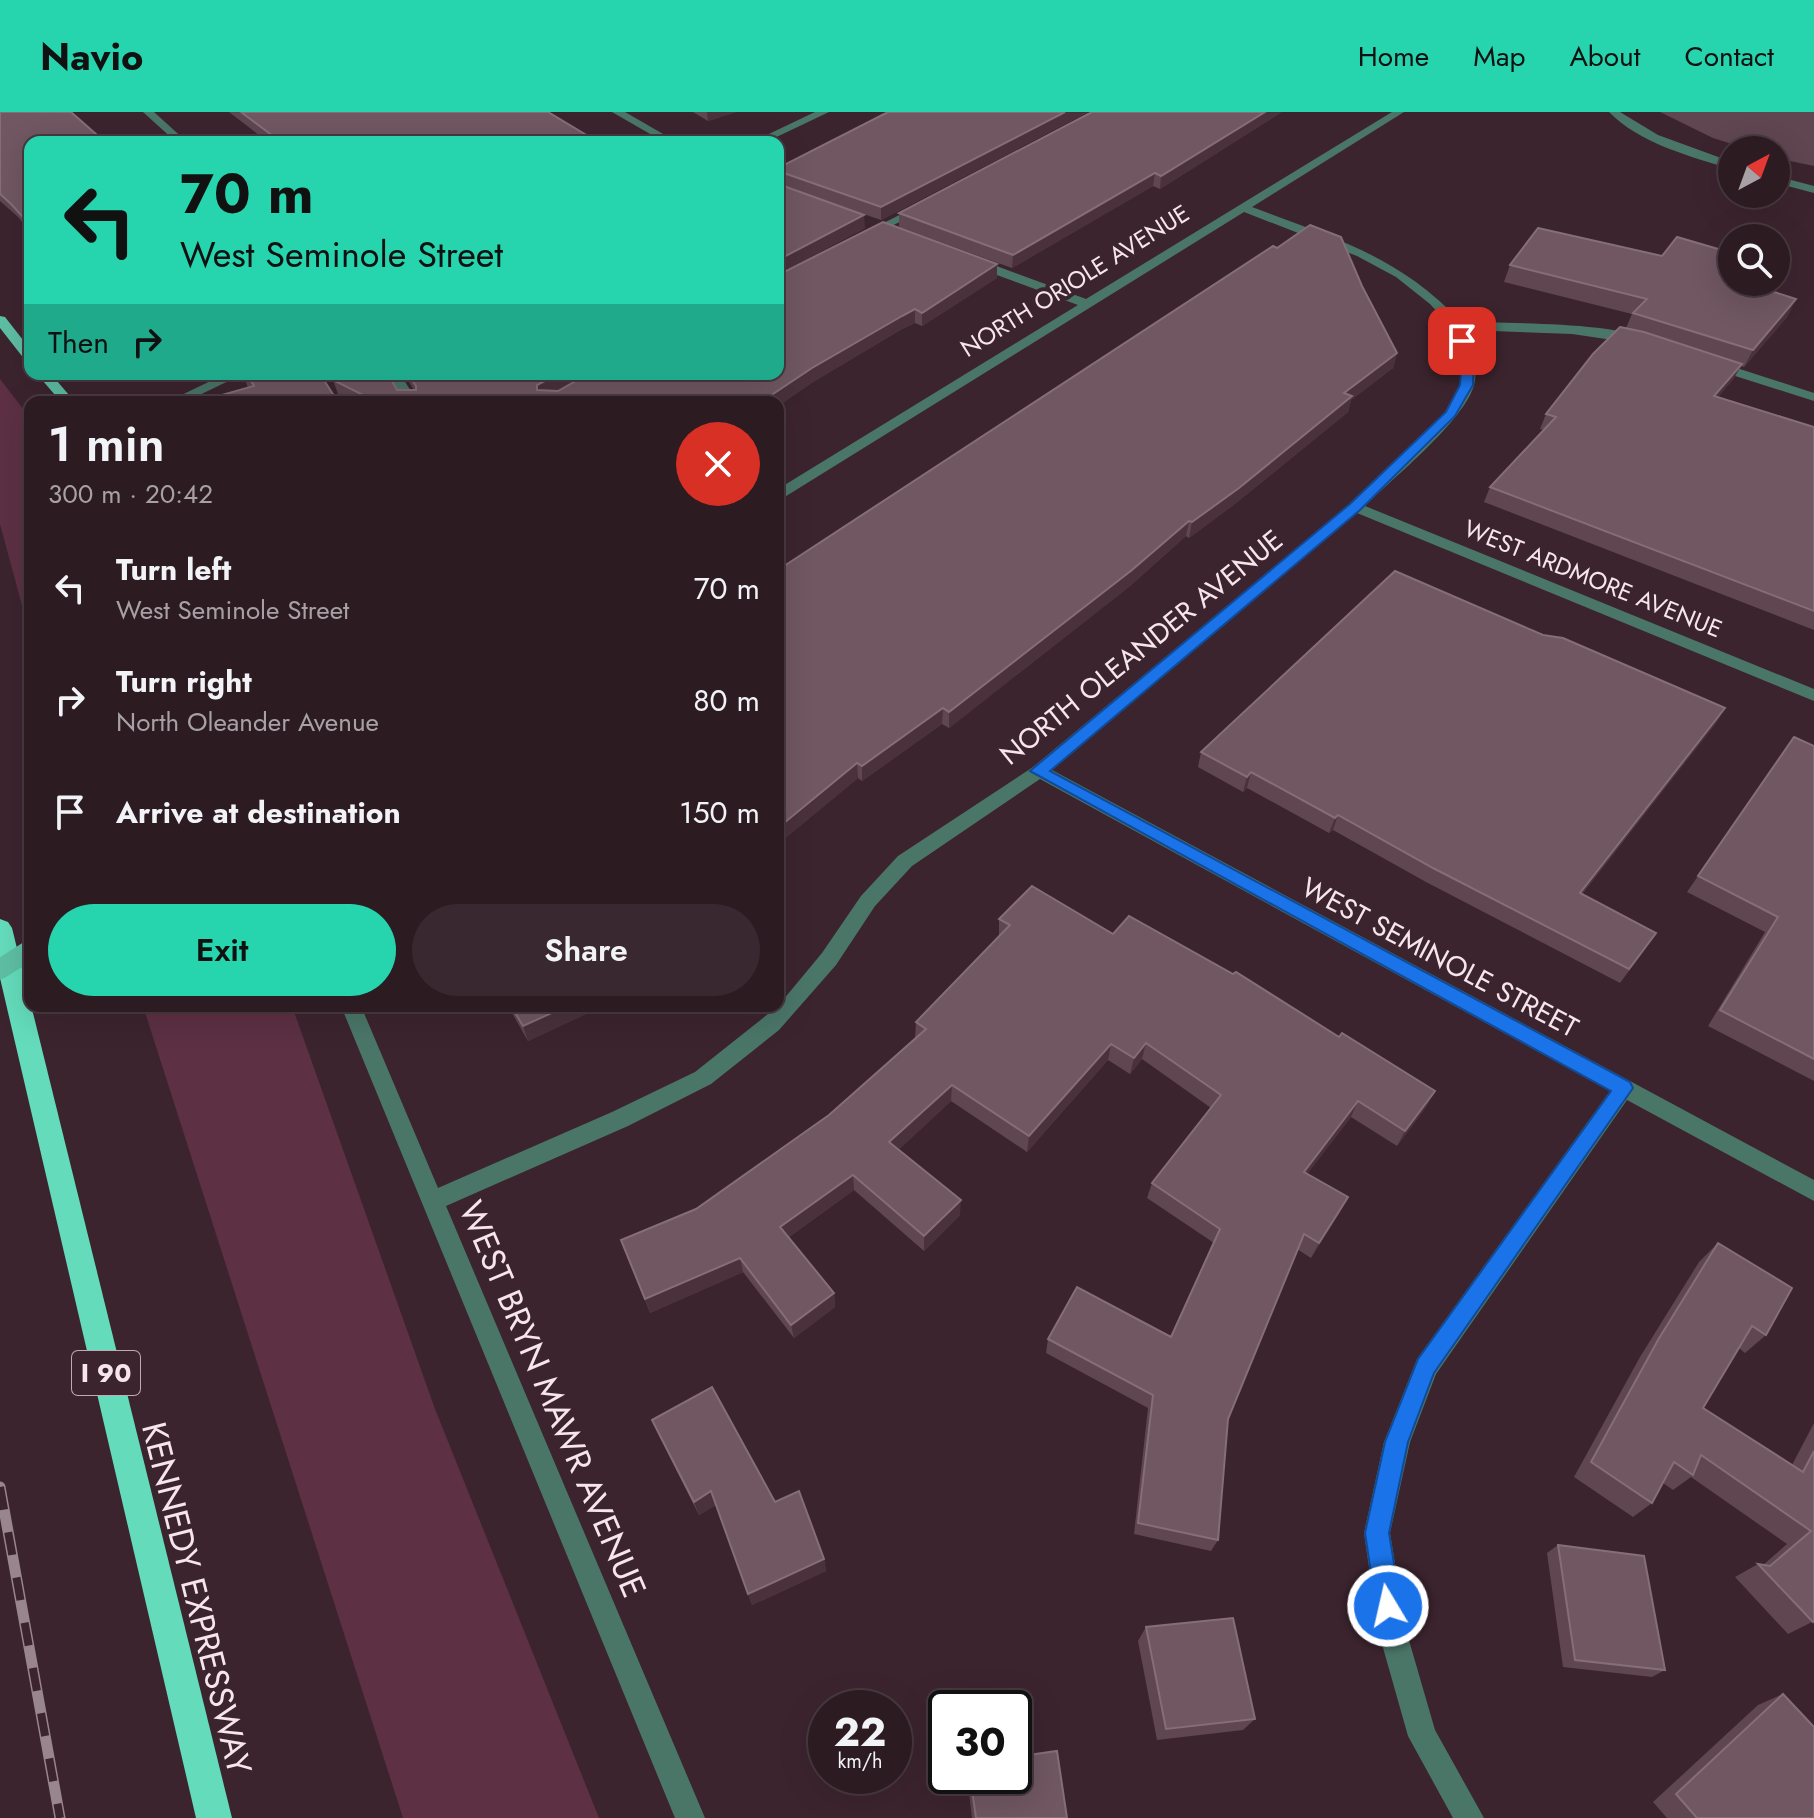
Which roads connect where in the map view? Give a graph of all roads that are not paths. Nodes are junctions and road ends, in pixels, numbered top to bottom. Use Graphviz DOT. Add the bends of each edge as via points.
graph roads {
  1 [pos="148,112"];
  2 [pos="617,112"];
  3 [pos="824,112"];
  4 [pos="1399,112"];
  5 [pos="1614,112"];
  6 [pos="175,136"];
  7 [pos="661,136"];
  8 [pos="770,136"];
  9 [pos="1718,161"];
  10 [pos="1790,183"];
  11 [pos="1814,190"];
  12 [pos="936,199"];
  13 [pos="1243,208"];
  14 [pos="866,222"];
  15 [pos="880,228"];
  16 [pos="895,233"];
  17 [pos="855,241"];
  18 [pos="954,255"];
  19 [pos="1087,304"];
  20 [pos="0,320"];
  21 [pos="1457,326"];
  22 [pos="1657,346"];
  23 [pos="24,350"];
  24 [pos="1700,360"];
  25 [pos="49,380"];
  26 [pos="223,380"];
  27 [pos="63,396"];
  28 [pos="187,396"];
  29 [pos="1814,397"];
  30 [pos="784,491"];
  31 [pos="1355,507"];
  32 [pos="1814,695"];
  33 [pos="1039,771"];
  34 [pos="0,928"];
  35 [pos="24,954"];
  36 [pos="0,969"];
  37 [pos="784,1010"];
  38 [pos="354,1012"];
  39 [pos="783,1012"];
  40 [pos="1624,1088"];
  41 [pos="1814,1191"];
  42 [pos="434,1200"];
  43 [pos="214,1818"];
  44 [pos="690,1818"];
  45 [pos="1469,1818"];
  1 -- 6 [label="street"];
  2 -- 7 [label="street"];
  3 -- 8 [label="street"];
  4 -- 13 [label="street, NORTH ORIOLE AVENUE"];
  5 -- 9 [label="street" via="1670,143"];
  10 -- 11 [label="street"];
  12 -- 15 [label="street"];
  13 -- 19 [label="street, NORTH ORIOLE AVENUE"];
  13 -- 21 [label="street" via="1387,267 1434,301"];
  14 -- 15 [label="street"];
  15 -- 16 [label="street"];
  15 -- 17 [label="street"];
  18 -- 19 [label="street"];
  19 -- 30 [label="street, NORTH ORIOLE AVENUE"];
  20 -- 23 [label="main road"];
  21 -- 22 [label="street" via="1601,331"];
  21 -- 31 [label="street, NORTH OLEANDER AVENUE" via="1468,357 1467,385 1451,414"];
  24 -- 29 [label="street"];
  25 -- 27 [label="main road"];
  26 -- 28 [label="street"];
  31 -- 32 [label="street, WEST ARDMORE AVENUE"];
  31 -- 33 [label="street, NORTH OLEANDER AVENUE"];
  33 -- 37 [label="street, NORTH OLEANDER AVENUE" via="905,861"];
  33 -- 40 [label="street, WEST SEMINOLE STREET"];
  34 -- 43 [label="highway, KENNEDY EXPRESSWAY / I 90"];
  35 -- 36 [label="main road, bridge"];
  38 -- 42 [label="street, WEST BRYN MAWR AVENUE"];
  39 -- 42 [label="street, NORTH OLEANDER AVENUE" via="703,1078"];
  40 -- 41 [label="street, WEST SEMINOLE STREET"];
  40 -- 45 [label="street" via="1426,1367 1397,1442 1380,1518 1377,1533 1392,1630 1422,1736"];
  42 -- 44 [label="street, WEST BRYN MAWR AVENUE"];
}
